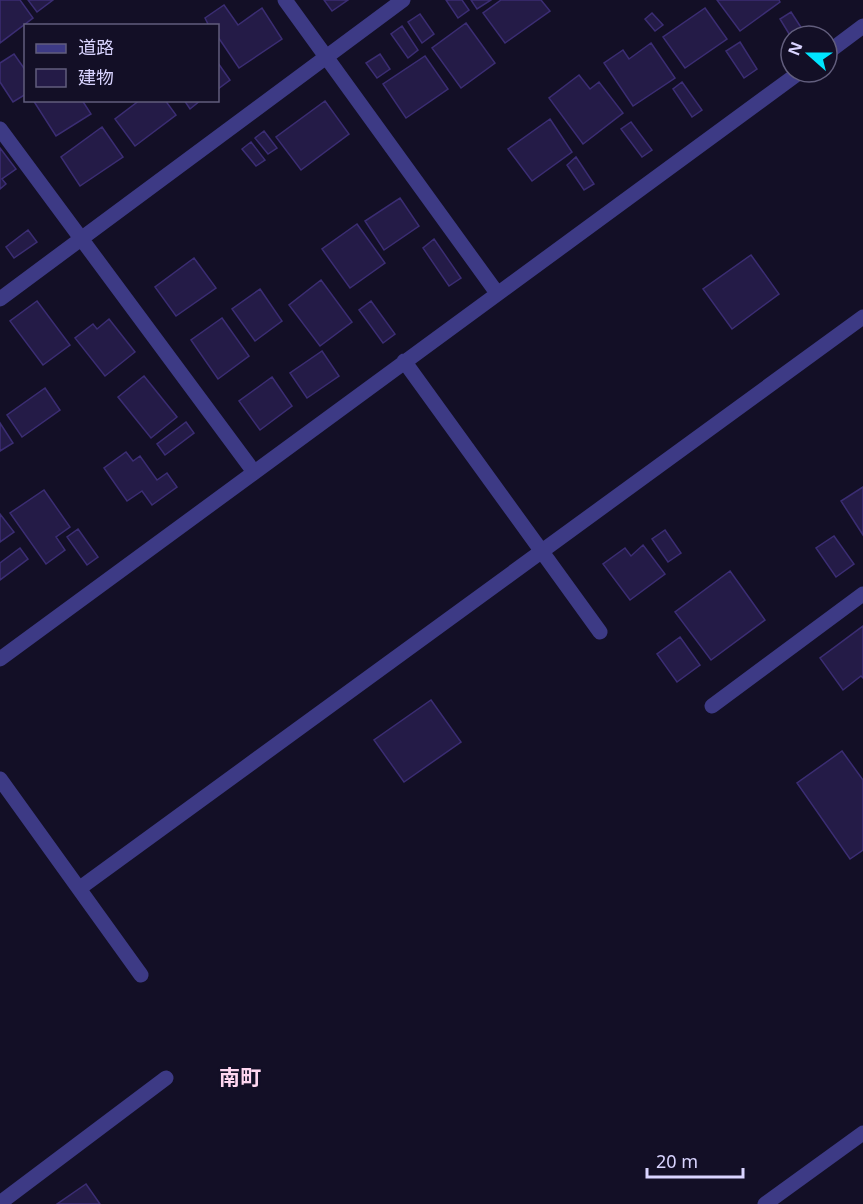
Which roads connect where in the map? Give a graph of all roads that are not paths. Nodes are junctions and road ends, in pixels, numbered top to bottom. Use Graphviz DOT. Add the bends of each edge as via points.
graph roads {
  1 [pos="285,0"];
  2 [pos="403,0"];
  3 [pos="863,26"];
  4 [pos="839,44"];
  5 [pos="325,57"];
  6 [pos="784,84"];
  7 [pos="0,129"];
  8 [pos="82,238"];
  9 [pos="497,293"];
  10 [pos="0,299"];
  11 [pos="863,317"];
  12 [pos="404,362"];
  13 [pos="254,472"];
  14 [pos="543,552"];
  15 [pos="863,594"];
  16 [pos="600,632"];
  17 [pos="3,652"];
  18 [pos="712,706"];
  19 [pos="0,779"];
  20 [pos="80,888"];
  21 [pos="141,975"];
  22 [pos="165,1078"];
  23 [pos="863,1133"];
  24 [pos="0,1203"];
  25 [pos="765,1204"];
  1 -- 5 [label="street"];
  2 -- 5 [label="street"];
  3 -- 4 [label="street"];
  5 -- 8 [label="street"];
  5 -- 9 [label="street"];
  6 -- 9 [label="street"];
  7 -- 8 [label="street"];
  8 -- 10 [label="street"];
  8 -- 13 [label="street"];
  9 -- 12 [label="street"];
  11 -- 14 [label="street"];
  12 -- 13 [label="street"];
  12 -- 14 [label="street"];
  13 -- 17 [label="street"];
  14 -- 16 [label="street"];
  14 -- 20 [label="street"];
  15 -- 18 [label="street"];
  19 -- 20 [label="street"];
  20 -- 21 [label="street"];
  22 -- 24 [label="street"];
  23 -- 25 [label="street"];
}
